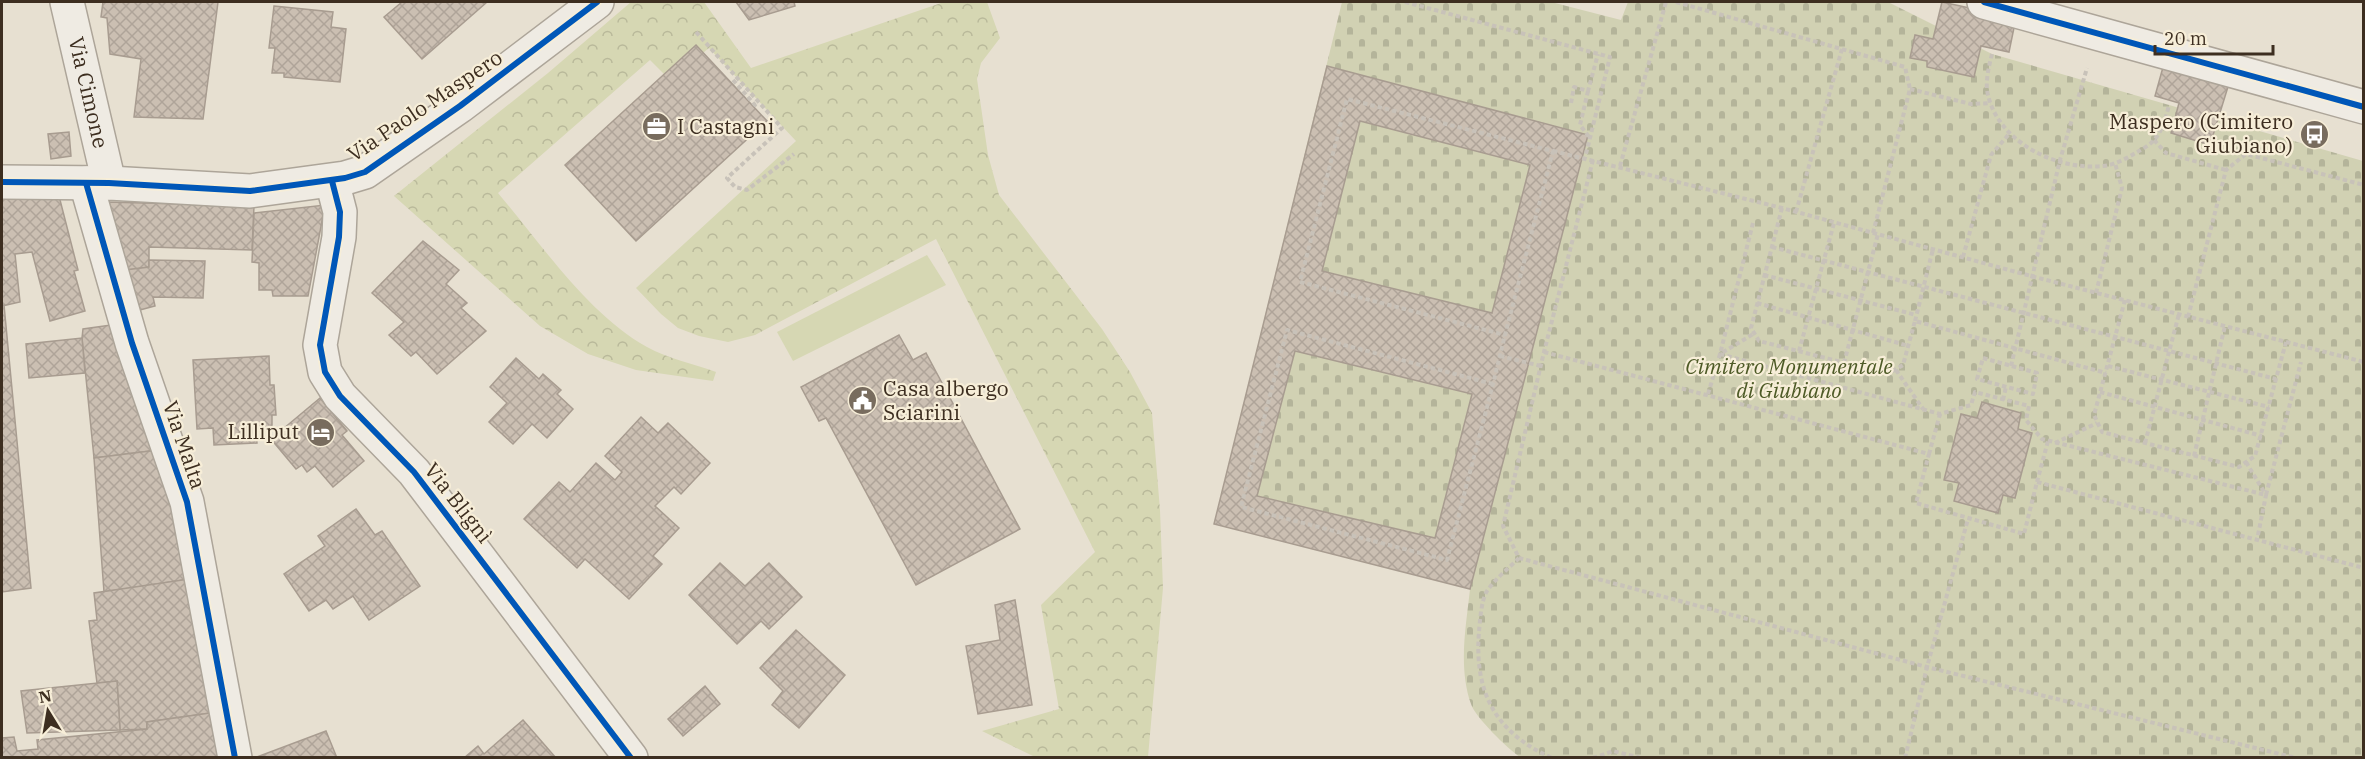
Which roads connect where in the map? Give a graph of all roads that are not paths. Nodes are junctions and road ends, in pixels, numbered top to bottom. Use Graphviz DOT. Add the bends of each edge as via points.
graph roads {
  1 [pos="67,2"];
  2 [pos="597,2"];
  3 [pos="1984,2"];
  4 [pos="2364,107"];
  5 [pos="332,181"];
  6 [pos="2,182"];
  7 [pos="98,183"];
  8 [pos="236,758"];
  9 [pos="631,758"];
  1 -- 7 [label="street, Via Cimone"];
  2 -- 5 [label="street, Via Paolo Maspero" via="365,172"];
  3 -- 4 [label="street"];
  5 -- 7 [label="street, Via Paolo Maspero" via="250,191"];
  5 -- 9 [label="street, Via Blignì" via="340,212 320,345 326,372 340,396 414,472"];
  6 -- 7 [label="street, Via Paolo Maspero"];
  7 -- 8 [label="street, Via Malta" via="132,343 187,502"];
}
